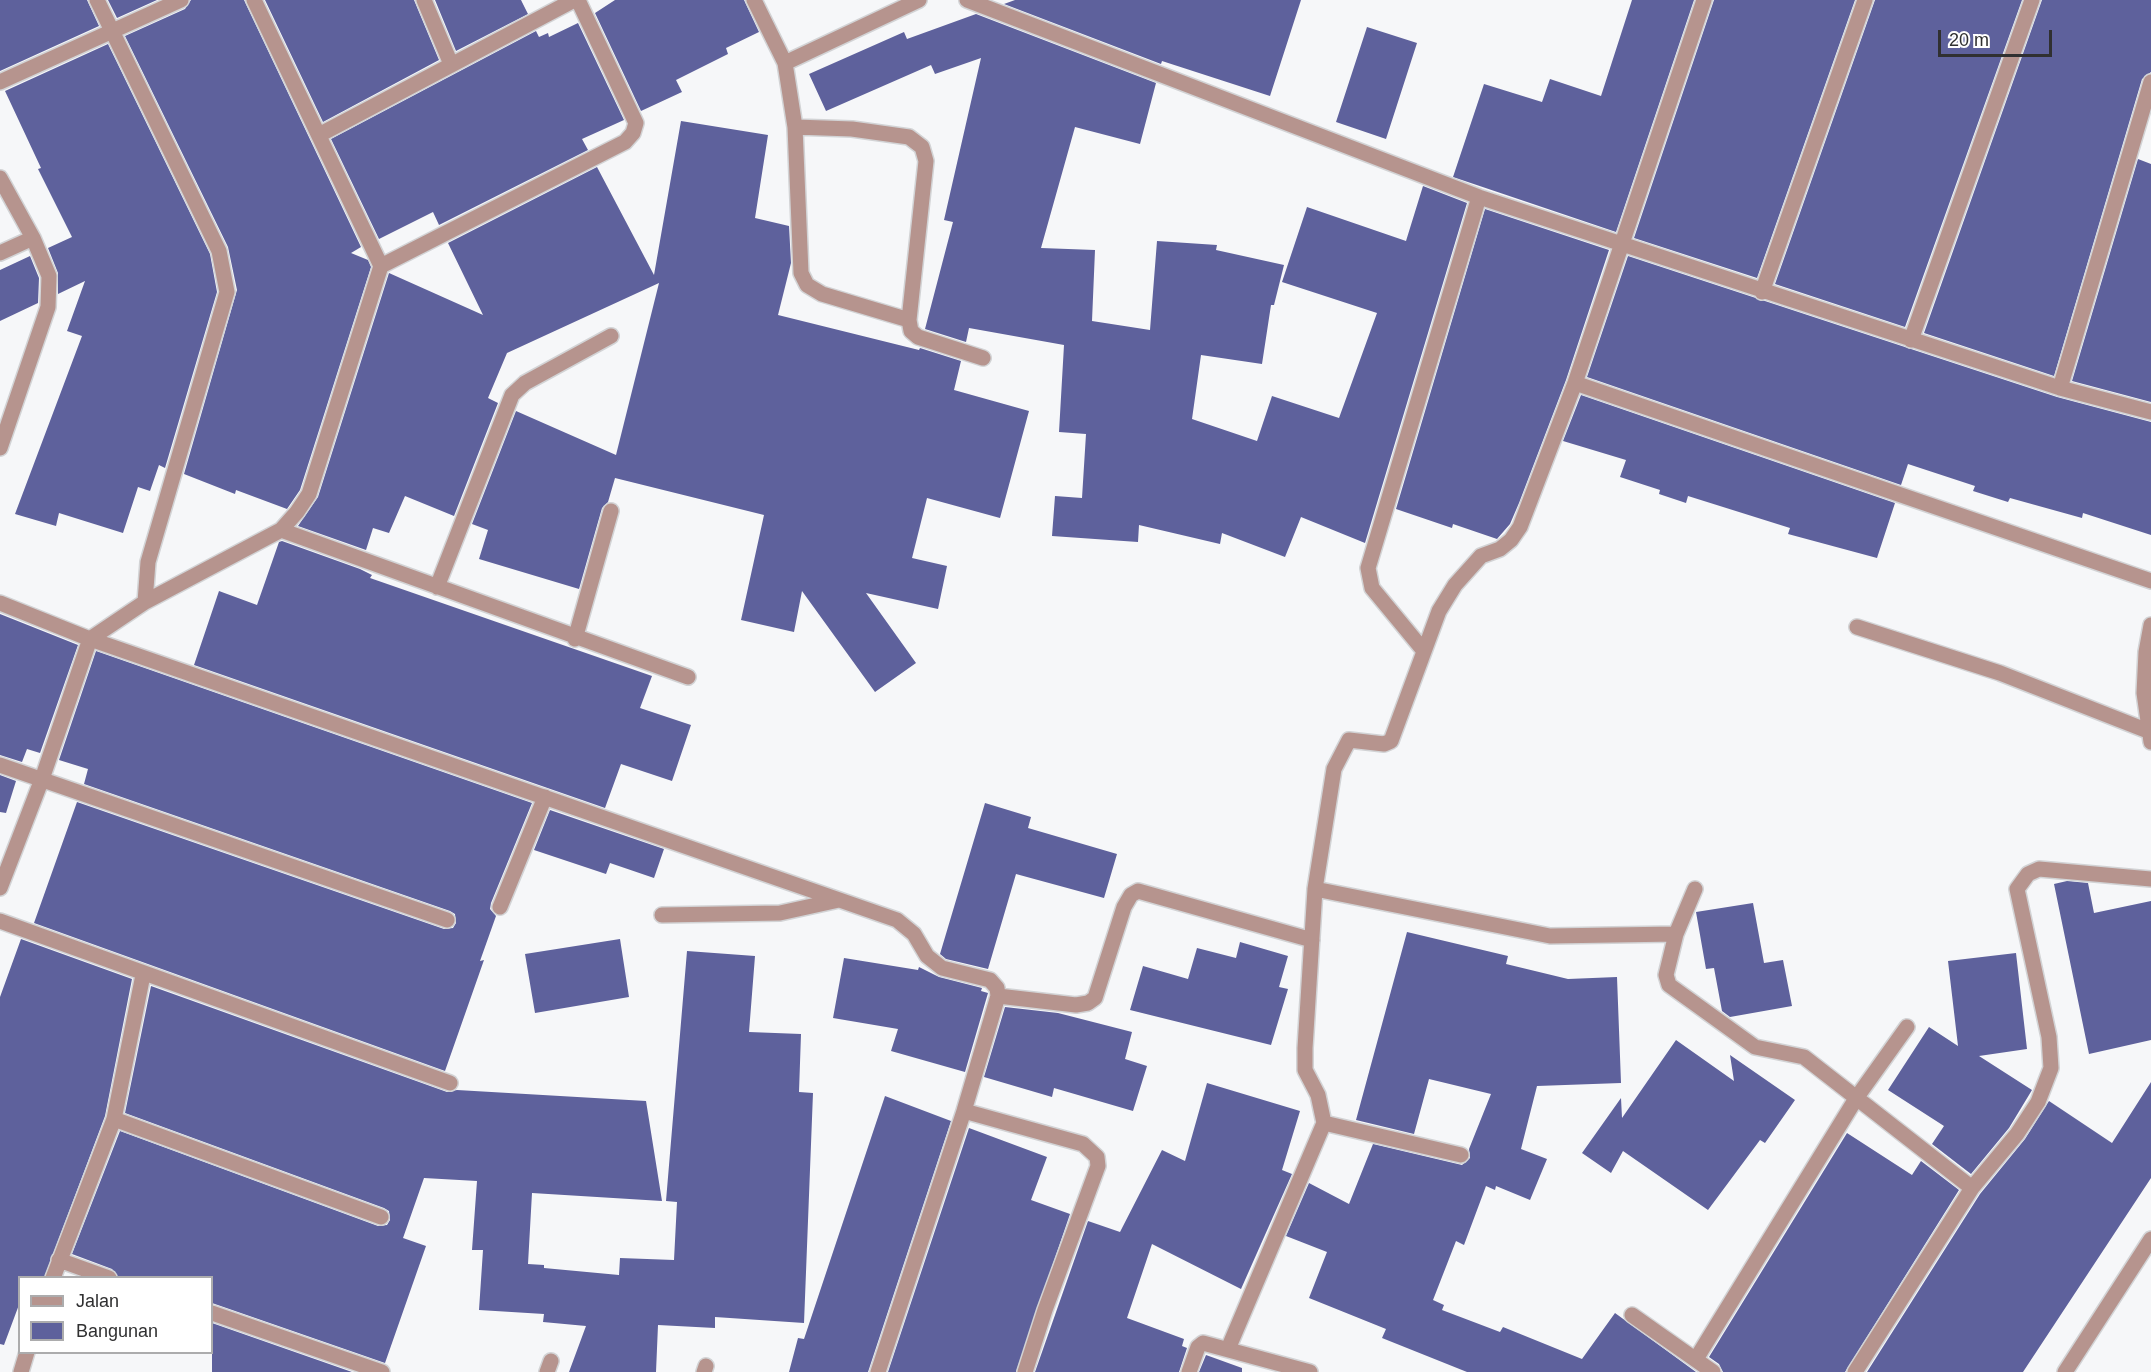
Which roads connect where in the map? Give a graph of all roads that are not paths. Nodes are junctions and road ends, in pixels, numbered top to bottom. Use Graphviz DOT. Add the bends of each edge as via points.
graph roads {
  1 [pos="97,0"];
  2 [pos="181,0"];
  3 [pos="254,0"];
  4 [pos="424,0"];
  5 [pos="576,0"];
  6 [pos="754,0"];
  7 [pos="919,0"];
  8 [pos="967,0"];
  9 [pos="1704,0"];
  10 [pos="1865,0"];
  11 [pos="2032,0"];
  12 [pos="112,30"];
  13 [pos="785,63"];
  14 [pos="452,64"];
  15 [pos="0,82"];
  16 [pos="2151,82"];
  17 [pos="795,127"];
  18 [pos="319,135"];
  19 [pos="0,178"];
  20 [pos="1479,197"];
  21 [pos="33,238"];
  22 [pos="1621,246"];
  23 [pos="0,253"];
  24 [pos="381,266"];
  25 [pos="1762,292"];
  26 [pos="909,320"];
  27 [pos="611,336"];
  28 [pos="1911,340"];
  29 [pos="983,358"];
  30 [pos="1575,383"];
  31 [pos="2060,388"];
  32 [pos="2151,412"];
  33 [pos="0,448"];
  34 [pos="611,512"];
  35 [pos="281,530"];
  36 [pos="2151,581"];
  37 [pos="437,587"];
  38 [pos="0,603"];
  39 [pos="145,603"];
  40 [pos="2151,625"];
  41 [pos="1857,627"];
  42 [pos="90,639"];
  43 [pos="575,639"];
  44 [pos="1424,651"];
  45 [pos="688,677"];
  46 [pos="2150,737"];
  47 [pos="0,765"];
  48 [pos="42,779"];
  49 [pos="545,797"];
  50 [pos="2151,879"];
  51 [pos="0,888"];
  52 [pos="1315,889"];
  53 [pos="1695,889"];
  54 [pos="839,900"];
  55 [pos="500,907"];
  56 [pos="662,915"];
  57 [pos="447,920"];
  58 [pos="0,921"];
  59 [pos="1676,934"];
  60 [pos="1311,940"];
  61 [pos="143,975"];
  62 [pos="998,996"];
  63 [pos="1907,1027"];
  64 [pos="450,1083"];
  65 [pos="1857,1097"];
  66 [pos="964,1111"];
  67 [pos="114,1119"];
  68 [pos="1324,1123"];
  69 [pos="1461,1155"];
  70 [pos="1972,1188"];
  71 [pos="381,1217"];
  72 [pos="2151,1239"];
  73 [pos="59,1260"];
  74 [pos="54,1276"];
  75 [pos="103,1276"];
  76 [pos="213,1313"];
  77 [pos="1632,1315"];
  78 [pos="1228,1349"];
  79 [pos="27,1354"];
  80 [pos="1696,1359"];
  81 [pos="21,1372"];
  82 [pos="382,1372"];
  83 [pos="878,1372"];
  84 [pos="1025,1372"];
  85 [pos="1189,1372"];
  86 [pos="1310,1372"];
  87 [pos="1713,1372"];
  88 [pos="1856,1372"];
  89 [pos="2065,1372"];
  1 -- 12 [label="street"];
  2 -- 12 [label="street"];
  3 -- 18 [label="street"];
  4 -- 14 [label="street"];
  5 -- 14 [label="street"];
  5 -- 24 [label="street" via="636,123 633,133 625,142"];
  6 -- 13 [label="street"];
  7 -- 13 [label="street"];
  8 -- 20 [label="street"];
  9 -- 22 [label="street"];
  10 -- 25 [label="street"];
  11 -- 28 [label="street"];
  12 -- 15 [label="street"];
  12 -- 39 [label="street" via="219,251 227,292 148,562"];
  13 -- 17 [label="street"];
  14 -- 18 [label="street"];
  16 -- 31 [label="street"];
  17 -- 26 [label="street" via="801,273 807,285 822,294"];
  17 -- 26 [label="street" via="909,137 922,147 926,161"];
  18 -- 24 [label="street"];
  19 -- 21 [label="street"];
  20 -- 22 [label="street"];
  20 -- 44 [label="street" via="1368,568 1372,588"];
  21 -- 23 [label="street"];
  21 -- 33 [label="street" via="49,276 48,307"];
  22 -- 25 [label="street"];
  22 -- 30 [label="street"];
  24 -- 35 [label="street" via="309,494"];
  25 -- 28 [label="street"];
  26 -- 29 [label="street" via="911,331 918,337"];
  27 -- 37 [label="street" via="525,382 512,394"];
  28 -- 31 [label="street"];
  30 -- 36 [label="street"];
  30 -- 44 [label="street" via="1520,527 1500,549 1481,556 1455,585 1439,611"];
  31 -- 32 [label="street"];
  34 -- 43 [label="street"];
  35 -- 37 [label="street"];
  35 -- 39 [label="street"];
  37 -- 43 [label="street"];
  38 -- 42 [label="street"];
  39 -- 42 [label="street"];
  40 -- 46 [label="street" via="2144,693"];
  41 -- 46 [label="street" via="2000,673"];
  42 -- 48 [label="street"];
  42 -- 49 [label="street"];
  43 -- 45 [label="street"];
  44 -- 52 [label="street" via="1391,741 1384,744 1349,740 1337,762"];
  47 -- 48 [label="street"];
  48 -- 51 [label="street"];
  48 -- 57 [label="street"];
  49 -- 54 [label="street"];
  49 -- 55 [label="street"];
  50 -- 70 [label="street" via="2039,869 2028,874 2017,889 2049,1037 2051,1068 2038,1102 2017,1134"];
  52 -- 59 [label="street" via="1550,936"];
  52 -- 60 [label="street"];
  53 -- 59 [label="street"];
  54 -- 56 [label="street" via="780,913"];
  54 -- 62 [label="street" via="897,920 942,968 990,980"];
  58 -- 61 [label="street"];
  59 -- 65 [label="street" via="1666,975 1670,985 1755,1047 1804,1057"];
  60 -- 62 [label="street" via="1138,891 1124,907 1095,998 1076,1005"];
  60 -- 68 [label="street" via="1305,1070 1318,1095"];
  61 -- 64 [label="street"];
  61 -- 67 [label="street"];
  62 -- 66 [label="street"];
  63 -- 65 [label="street"];
  65 -- 70 [label="street"];
  65 -- 80 [label="street"];
  66 -- 83 [label="street"];
  66 -- 84 [label="street" via="1083,1144 1096,1157 1098,1166"];
  67 -- 71 [label="street"];
  67 -- 73 [label="street"];
  68 -- 69 [label="street"];
  68 -- 78 [label="street"];
  70 -- 88 [label="street"];
  72 -- 89 [label="street"];
  73 -- 74 [label="street"];
  73 -- 75 [label="street"];
  76 -- 82 [label="street"];
  77 -- 80 [label="street"];
  78 -- 85 [label="street" via="1201,1344"];
  78 -- 86 [label="street"];
  79 -- 81 [label="street"];
  80 -- 87 [label="street"];
}
